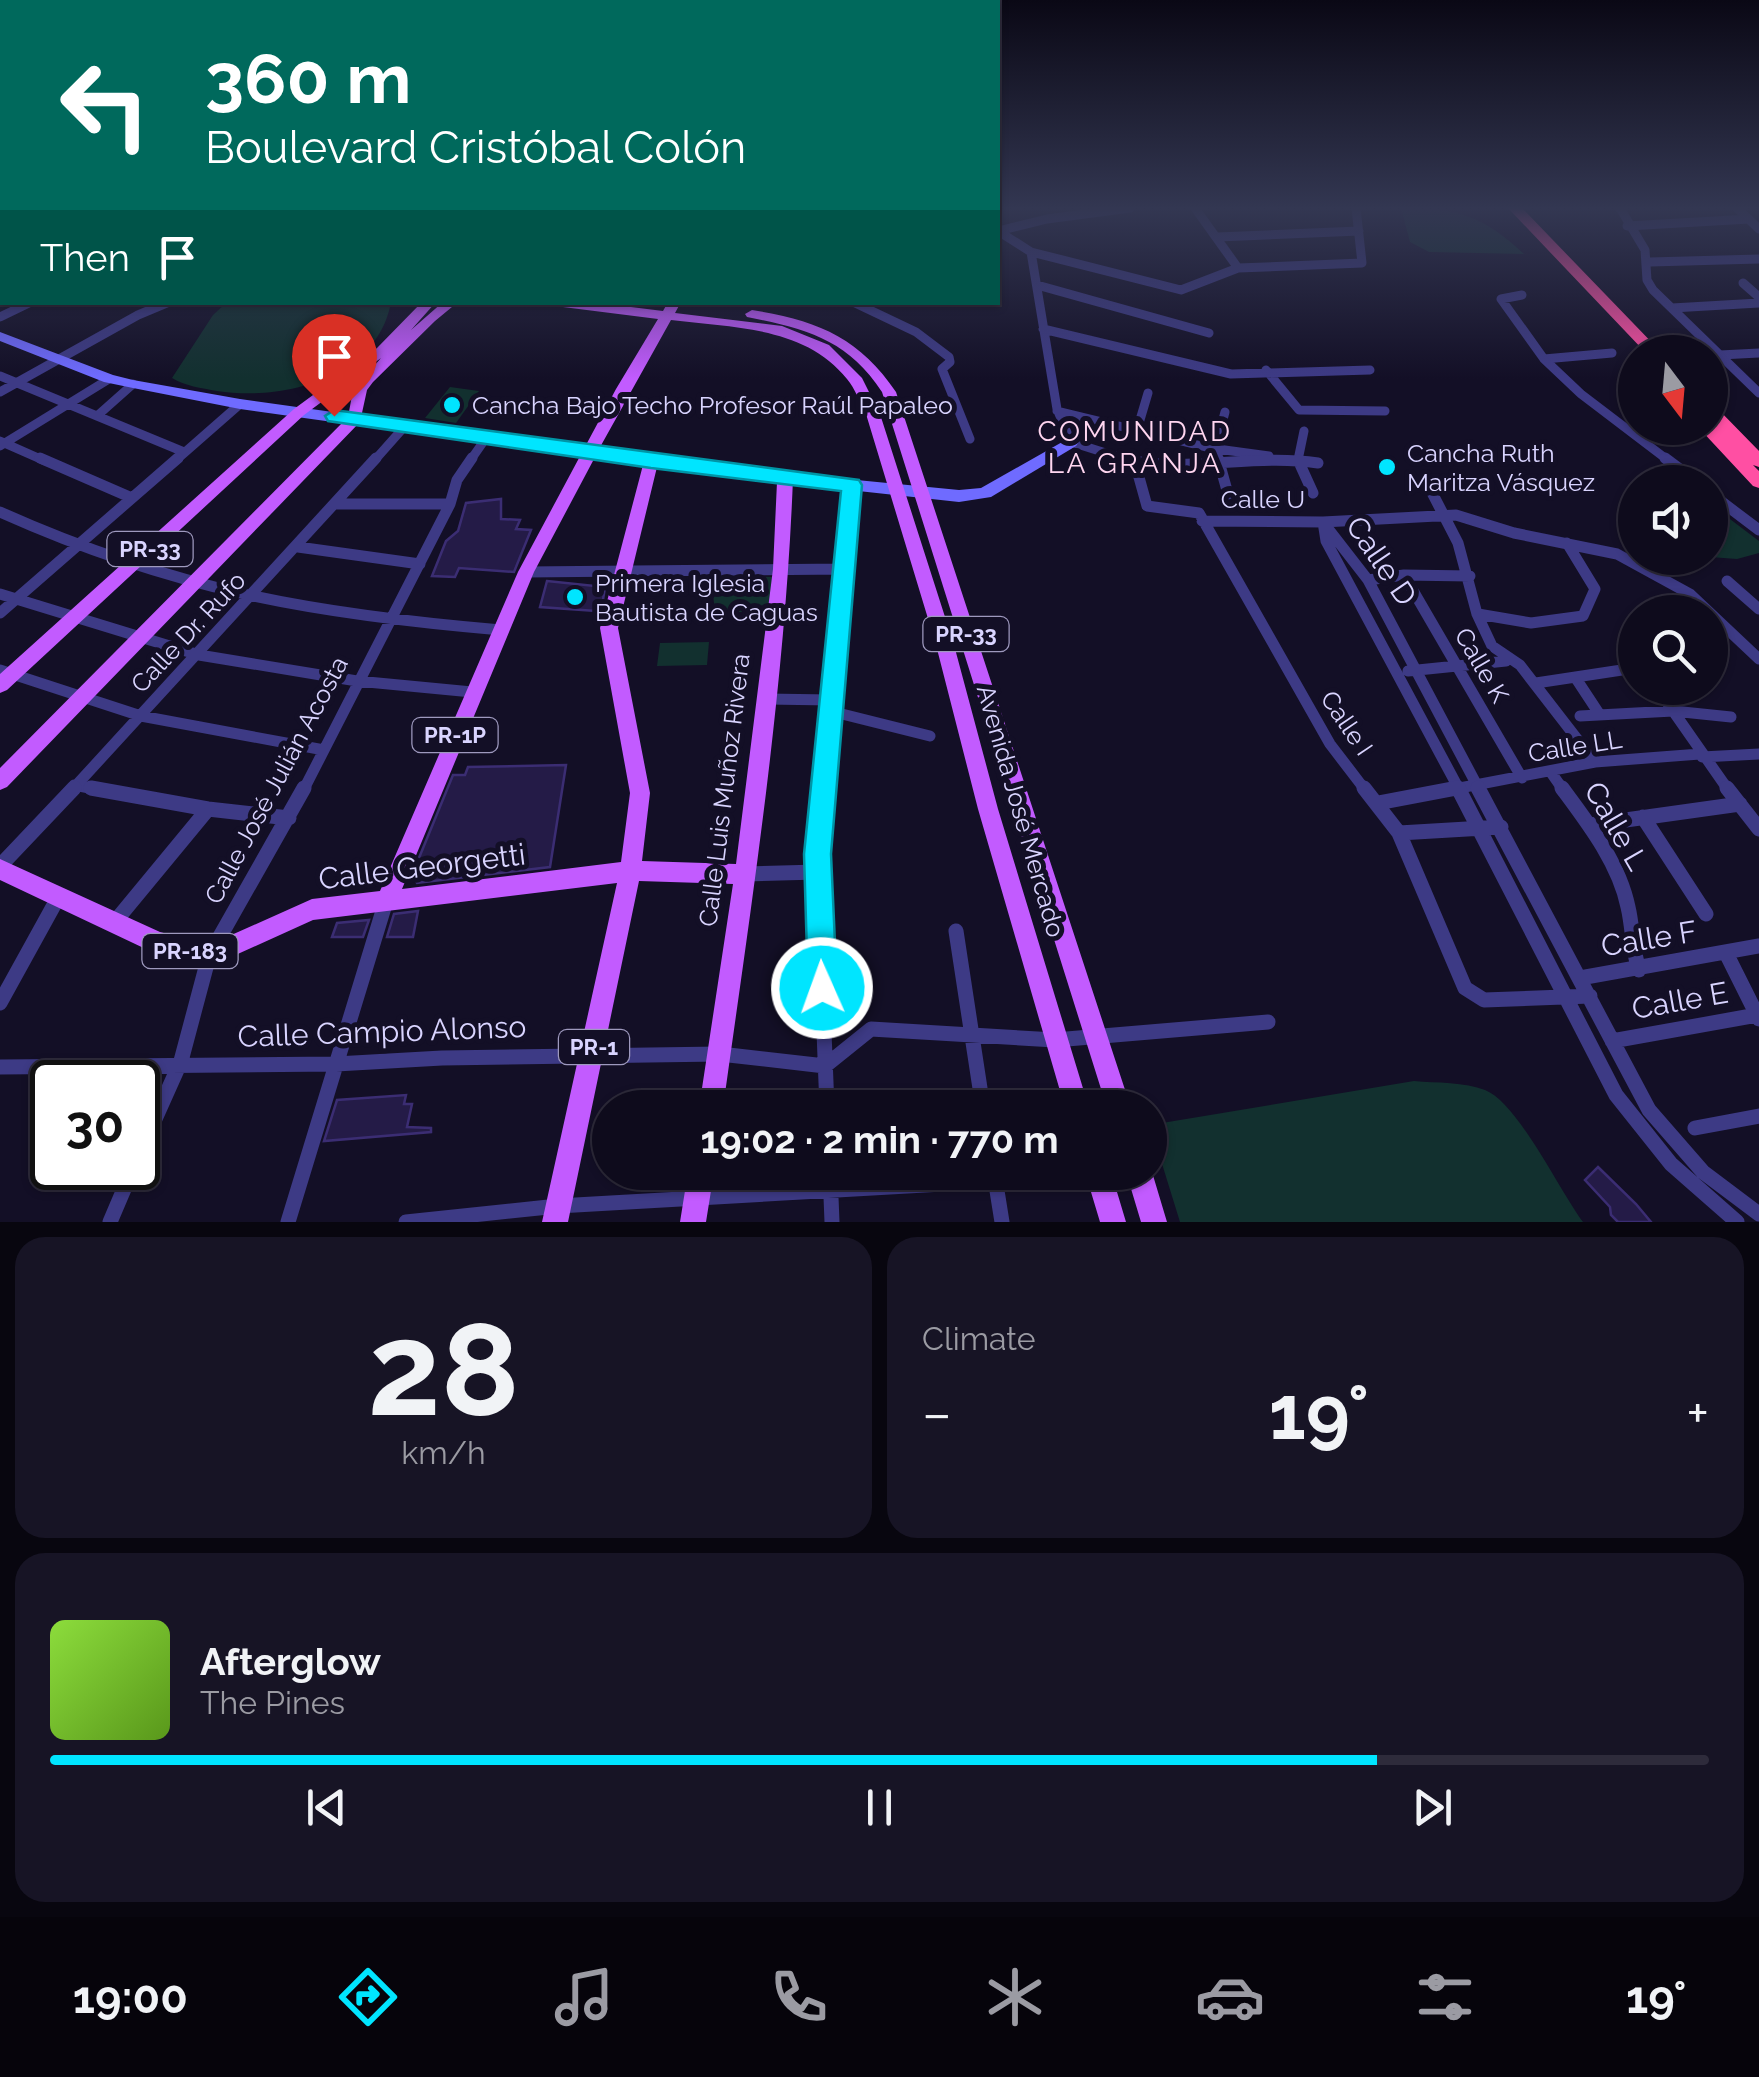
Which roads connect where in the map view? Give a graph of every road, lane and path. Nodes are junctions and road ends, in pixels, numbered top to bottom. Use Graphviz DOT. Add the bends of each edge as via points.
graph roads {
  1 [pos="1033,265"];
  2 [pos="1083,265"];
  3 [pos="1236,265"];
  4 [pos="1312,265"];
  5 [pos="1554,265"];
  6 [pos="1570,265"];
  7 [pos="1649,265"];
  8 [pos="1238,268"];
  9 [pos="1744,283"];
  10 [pos="1037,285"];
  11 [pos="1522,295"];
  12 [pos="1759,300"];
  13 [pos="24,305"];
  14 [pos="162,305"];
  15 [pos="424,305"];
  16 [pos="448,305"];
  17 [pos="614,305"];
  18 [pos="860,305"];
  19 [pos="885,305"];
  20 [pos="672,308"];
  21 [pos="1672,308"];
  22 [pos="878,312"];
  23 [pos="0,317"];
  24 [pos="0,327"];
  25 [pos="1043,328"];
  26 [pos="1209,333"];
  27 [pos="1621,335"];
  28 [pos="1637,335"];
  29 [pos="1699,335"];
  30 [pos="0,336"];
  31 [pos="30,347"];
  32 [pos="1612,353"];
  33 [pos="1759,353"];
  34 [pos="1728,355"];
  35 [pos="59,359"];
  36 [pos="1544,360"];
  37 [pos="1728,364"];
  38 [pos="1266,370"];
  39 [pos="1370,370"];
  40 [pos="0,376"];
  41 [pos="109,379"];
  42 [pos="16,383"];
  43 [pos="340,383"];
  44 [pos="133,384"];
  45 [pos="360,390"];
  46 [pos="0,392"];
  47 [pos="1148,393"];
  48 [pos="1759,393"];
  49 [pos="240,404"];
  50 [pos="67,405"];
  51 [pos="1057,411"];
  52 [pos="1385,411"];
  53 [pos="299,412"];
  54 [pos="1224,412"];
  55 [pos="97,416"];
  56 [pos="354,419"];
  57 [pos="405,426"];
  58 [pos="1728,429"];
  59 [pos="1138,430"];
  60 [pos="1304,431"];
  61 [pos="486,438"];
  62 [pos="970,439"];
  63 [pos="1070,442"];
  64 [pos="2,443"];
  65 [pos="1724,445"];
  66 [pos="1215,449"];
  67 [pos="184,452"];
  68 [pos="590,454"];
  69 [pos="1298,460"];
  70 [pos="1759,461"];
  71 [pos="651,462"];
  72 [pos="1318,463"];
  73 [pos="1135,464"];
  74 [pos="1217,464"];
  75 [pos="1675,465"];
  76 [pos="784,478"];
  77 [pos="1425,480"];
  78 [pos="1759,482"];
  79 [pos="852,485"];
  80 [pos="894,490"];
  81 [pos="922,493"];
  82 [pos="1313,493"];
  83 [pos="1228,494"];
  84 [pos="132,498"];
  85 [pos="336,504"];
  86 [pos="450,504"];
  87 [pos="1728,507"];
  88 [pos="0,512"];
  89 [pos="1441,515"];
  90 [pos="1202,522"];
  91 [pos="1323,522"];
  92 [pos="1759,530"];
  93 [pos="1568,543"];
  94 [pos="76,547"];
  95 [pos="298,547"];
  96 [pos="134,564"];
  97 [pos="420,564"];
  98 [pos="781,569"];
  99 [pos="845,570"];
  100 [pos="526,572"];
  101 [pos="620,574"];
  102 [pos="1404,575"];
  103 [pos="1470,576"];
  104 [pos="1368,580"];
  105 [pos="1727,580"];
  106 [pos="196,583"];
  107 [pos="0,594"];
  108 [pos="1691,595"];
  109 [pos="16,599"];
  110 [pos="250,599"];
  111 [pos="1759,609"];
  112 [pos="0,612"];
  113 [pos="1478,614"];
  114 [pos="76,617"];
  115 [pos="391,621"];
  116 [pos="501,630"];
  117 [pos="1728,634"];
  118 [pos="142,638"];
  119 [pos="199,655"];
  120 [pos="1759,659"];
  121 [pos="1506,661"];
  122 [pos="1456,664"];
  123 [pos="1407,671"];
  124 [pos="1618,671"];
  125 [pos="4,677"];
  126 [pos="1576,677"];
  127 [pos="357,681"];
  128 [pos="1536,682"];
  129 [pos="472,692"];
  130 [pos="84,696"];
  131 [pos="765,698"];
  132 [pos="1668,705"];
  133 [pos="831,706"];
  134 [pos="1673,712"];
  135 [pos="1600,715"];
  136 [pos="141,716"];
  137 [pos="1580,716"];
  138 [pos="1731,717"];
  139 [pos="930,736"];
  140 [pos="324,750"];
  141 [pos="1759,754"];
  142 [pos="1701,755"];
  143 [pos="1594,762"];
  144 [pos="1550,771"];
  145 [pos="1522,778"];
  146 [pos="0,781"];
  147 [pos="74,785"];
  148 [pos="1478,786"];
  149 [pos="1460,791"];
  150 [pos="1378,803"];
  151 [pos="1740,804"];
  152 [pos="208,809"];
  153 [pos="1642,816"];
  154 [pos="288,818"];
  155 [pos="1590,825"];
  156 [pos="1501,827"];
  157 [pos="1478,828"];
  158 [pos="1759,830"];
  159 [pos="1399,833"];
  160 [pos="0,868"];
  161 [pos="630,872"];
  162 [pos="818,872"];
  163 [pos="745,874"];
  164 [pos="59,896"];
  165 [pos="387,900"];
  166 [pos="1706,914"];
  167 [pos="113,924"];
  168 [pos="956,931"];
  169 [pos="1759,946"];
  170 [pos="1726,953"];
  171 [pos="209,956"];
  172 [pos="1639,970"];
  173 [pos="1580,978"];
  174 [pos="1590,996"];
  175 [pos="1566,997"];
  176 [pos="0,1003"];
  177 [pos="1758,1018"];
  178 [pos="1268,1022"];
  179 [pos="971,1032"];
  180 [pos="1096,1037"];
  181 [pos="1055,1040"];
  182 [pos="1612,1041"];
  183 [pos="593,1054"];
  184 [pos="720,1054"];
  185 [pos="336,1064"];
  186 [pos="176,1065"];
  187 [pos="0,1066"];
  188 [pos="825,1066"];
  189 [pos="714,1090"];
  190 [pos="826,1090"];
  191 [pos="981,1090"];
  192 [pos="1071,1090"];
  193 [pos="1112,1090"];
  194 [pos="160,1104"];
  195 [pos="1759,1116"];
  196 [pos="1695,1128"];
  197 [pos="124,1190"];
  198 [pos="831,1190"];
  199 [pos="862,1190"];
  200 [pos="997,1190"];
  201 [pos="1103,1190"];
  202 [pos="1144,1190"];
  203 [pos="831,1193"];
  204 [pos="697,1198"];
  205 [pos="556,1214"];
  206 [pos="1759,1214"];
  207 [pos="110,1222"];
  208 [pos="288,1222"];
  209 [pos="406,1222"];
  210 [pos="832,1222"];
  211 [pos="1002,1222"];
  212 [pos="1113,1222"];
  213 [pos="1154,1222"];
  214 [pos="1737,1222"];
  1 -- 10 [label="street"];
  2 -- 8 [label="street" via="1182,290"];
  3 -- 8 [label="street"];
  4 -- 8 [label="street"];
  5 -- 27 [label="highway"];
  6 -- 28 [label="highway"];
  7 -- 21 [label="street" via="1647,280"];
  9 -- 12 [label="street"];
  10 -- 25 [label="street"];
  10 -- 26 [label="street"];
  11 -- 36 [label="street" via="1501,298"];
  12 -- 21 [label="street"];
  13 -- 23 [label="street"];
  14 -- 35 [label="street"];
  15 -- 43 [label="main road, PR-33" via="382,351"];
  16 -- 45 [label="main road"];
  17 -- 20 [label="main road, Avenida José Mercado / PR-33"];
  18 -- 22 [label="street"];
  19 -- 22 [label="street"];
  20 -- 68 [label="main road"];
  20 -- 80 [label="main road, Avenida José Mercado / PR-33" via="806,339 839,360 864,394"];
  20 -- 81 [label="main road, Avenida José Mercado / PR-33" via="778,317 852,348 889,392"];
  21 -- 29 [label="street"];
  22 -- 62 [label="street" via="949,357 942,369"];
  24 -- 31 [label="street"];
  25 -- 38 [label="street" via="1222,372"];
  25 -- 51 [label="street"];
  30 -- 31 [label="street"];
  31 -- 35 [label="street"];
  32 -- 36 [label="street"];
  33 -- 34 [label="street"];
  35 -- 41 [label="street"];
  35 -- 42 [label="street"];
  36 -- 75 [label="street"];
  37 -- 48 [label="street"];
  38 -- 39 [label="street"];
  38 -- 52 [label="street" via="1299,410"];
  40 -- 42 [label="street"];
  41 -- 44 [label="street"];
  41 -- 50 [label="street"];
  42 -- 46 [label="street"];
  42 -- 50 [label="street"];
  43 -- 45 [label="main road"];
  43 -- 53 [label="main road, PR-33"];
  44 -- 49 [label="street"];
  44 -- 55 [label="street"];
  45 -- 56 [label="main road"];
  47 -- 59 [label="street"];
  49 -- 53 [label="street"];
  49 -- 67 [label="street"];
  50 -- 55 [label="street"];
  50 -- 64 [label="street"];
  51 -- 59 [label="street"];
  51 -- 63 [label="street"];
  53 -- 56 [label="street"];
  53 -- 96 [label="main road, PR-33"];
  54 -- 66 [label="street"];
  55 -- 67 [label="street"];
  56 -- 57 [label="street"];
  56 -- 106 [label="main road, PR-33"];
  57 -- 61 [label="street"];
  57 -- 85 [label="street, Calle Dr. Rufo"];
  58 -- 70 [label="highway"];
  59 -- 66 [label="street"];
  60 -- 69 [label="street"];
  61 -- 68 [label="street"];
  61 -- 86 [label="street, Calle José Julián Acosta"];
  63 -- 73 [label="street"];
  63 -- 81 [label="street" via="985,492"];
  64 -- 84 [label="street"];
  65 -- 78 [label="highway"];
  66 -- 69 [label="street"];
  66 -- 74 [label="street"];
  67 -- 84 [label="street"];
  68 -- 71 [label="main road"];
  68 -- 100 [label="main road, PR-1P"];
  69 -- 72 [label="street"];
  69 -- 74 [label="street"];
  69 -- 82 [label="street"];
  71 -- 76 [label="main road"];
  71 -- 101 [label="main road, PR-1"];
  73 -- 74 [label="street"];
  73 -- 90 [label="street, Calle U" via="1148,506 1193,510"];
  74 -- 83 [label="street"];
  76 -- 79 [label="street"];
  76 -- 98 [label="main road, Calle Luis Muñoz Rivera"];
  77 -- 89 [label="street"];
  79 -- 80 [label="street"];
  79 -- 99 [label="street"];
  80 -- 81 [label="street"];
  80 -- 181 [label="main road, Avenida José Mercado / PR-33"];
  81 -- 180 [label="main road, Avenida José Mercado / PR-33"];
  84 -- 94 [label="street"];
  85 -- 86 [label="street"];
  85 -- 95 [label="street, Calle Dr. Rufo"];
  86 -- 97 [label="street, Calle José Julián Acosta"];
  87 -- 92 [label="street"];
  88 -- 94 [label="street"];
  89 -- 91 [label="street, Calle U"];
  89 -- 93 [label="street, Calle U"];
  89 -- 103 [label="street"];
  90 -- 91 [label="street, Calle U"];
  90 -- 150 [label="street, Calle I" via="1330,744"];
  91 -- 104 [label="street, Calle D"];
  91 -- 123 [label="street, Calle D" via="1326,542"];
  93 -- 108 [label="street, Calle U" via="1617,554"];
  93 -- 113 [label="street" via="1595,589 1583,616 1531,623"];
  94 -- 96 [label="street"];
  94 -- 109 [label="street"];
  95 -- 97 [label="street"];
  95 -- 110 [label="street, Calle Dr. Rufo"];
  96 -- 106 [label="street"];
  96 -- 114 [label="main road, PR-33"];
  97 -- 115 [label="street, Calle José Julián Acosta"];
  98 -- 99 [label="street"];
  98 -- 101 [label="street"];
  98 -- 131 [label="main road, Calle Luis Muñoz Rivera"];
  99 -- 133 [label="street"];
  100 -- 101 [label="street"];
  100 -- 116 [label="main road, PR-1P"];
  101 -- 161 [label="main road, PR-1" via="609,628 640,793"];
  102 -- 103 [label="street"];
  102 -- 104 [label="street"];
  102 -- 122 [label="street, Calle K"];
  103 -- 113 [label="street"];
  104 -- 123 [label="street, Calle D"];
  105 -- 111 [label="street"];
  106 -- 110 [label="street"];
  106 -- 118 [label="main road, PR-33"];
  107 -- 109 [label="street"];
  109 -- 112 [label="street"];
  109 -- 114 [label="street"];
  110 -- 115 [label="street"];
  110 -- 119 [label="street, Calle Dr. Rufo"];
  113 -- 121 [label="street" via="1484,636"];
  114 -- 118 [label="street"];
  114 -- 125 [label="main road, PR-33"];
  115 -- 116 [label="street"];
  115 -- 127 [label="street, Calle José Julián Acosta"];
  116 -- 129 [label="main road, PR-1P"];
  117 -- 120 [label="street, Calle U"];
  118 -- 119 [label="street"];
  118 -- 130 [label="main road, PR-33"];
  119 -- 127 [label="street"];
  119 -- 136 [label="street, Calle Dr. Rufo"];
  121 -- 122 [label="street"];
  121 -- 128 [label="street" via="1520,664"];
  122 -- 123 [label="street"];
  122 -- 145 [label="street, Calle K"];
  123 -- 148 [label="street, Calle D"];
  123 -- 149 [label="street, Calle D"];
  124 -- 126 [label="street"];
  125 -- 130 [label="street"];
  126 -- 128 [label="street"];
  126 -- 135 [label="street"];
  127 -- 129 [label="street"];
  127 -- 140 [label="street, Calle José Julián Acosta"];
  128 -- 143 [label="street"];
  129 -- 165 [label="main road, PR-1P"];
  130 -- 136 [label="street"];
  130 -- 146 [label="main road, PR-33"];
  131 -- 133 [label="street"];
  131 -- 163 [label="main road, Calle Luis Muñoz Rivera"];
  132 -- 134 [label="street"];
  133 -- 139 [label="street"];
  133 -- 162 [label="street"];
  134 -- 135 [label="street"];
  134 -- 138 [label="street"];
  134 -- 142 [label="street"];
  135 -- 137 [label="street"];
  136 -- 140 [label="street"];
  136 -- 147 [label="street, Calle Dr. Rufo"];
  140 -- 154 [label="street, Calle José Julián Acosta"];
  141 -- 142 [label="street, Calle LL"];
  142 -- 143 [label="street, Calle LL"];
  142 -- 151 [label="street"];
  143 -- 144 [label="street, Calle LL"];
  144 -- 145 [label="street, Calle LL"];
  144 -- 155 [label="street, Calle L"];
  145 -- 148 [label="street, Calle LL"];
  147 -- 152 [label="street"];
  147 -- 160 [label="street, Calle Dr. Rufo"];
  148 -- 149 [label="street, Calle LL"];
  148 -- 156 [label="street, Calle D"];
  149 -- 150 [label="street, Calle LL"];
  149 -- 157 [label="street, Calle D"];
  150 -- 159 [label="street, Calle I"];
  151 -- 153 [label="street"];
  151 -- 158 [label="street"];
  152 -- 154 [label="street"];
  152 -- 167 [label="street"];
  153 -- 155 [label="street"];
  153 -- 166 [label="street"];
  154 -- 171 [label="street, Calle José Julián Acosta"];
  155 -- 172 [label="street, Calle L" via="1628,903 1629,946"];
  156 -- 157 [label="street"];
  156 -- 173 [label="street, Calle D"];
  157 -- 159 [label="street"];
  157 -- 175 [label="street, Calle D"];
  159 -- 175 [label="street, Calle I" via="1464,988 1484,1000"];
  160 -- 164 [label="main road, PR-183"];
  161 -- 163 [label="main road, Calle Georgetti / PR-183"];
  161 -- 165 [label="main road, Calle Georgetti / PR-183"];
  161 -- 183 [label="main road, PR-1"];
  162 -- 163 [label="street, Calle Georgetti"];
  162 -- 188 [label="street"];
  163 -- 184 [label="main road, Calle Luis Muñoz Rivera"];
  164 -- 167 [label="main road, PR-183"];
  164 -- 176 [label="street"];
  165 -- 171 [label="main road, Calle Georgetti / PR-183" via="312,910"];
  165 -- 185 [label="street"];
  167 -- 171 [label="main road, PR-183"];
  168 -- 179 [label="street"];
  169 -- 170 [label="street, Calle F"];
  170 -- 172 [label="street, Calle F"];
  170 -- 177 [label="street"];
  171 -- 186 [label="street, Calle José Julián Acosta"];
  172 -- 173 [label="street, Calle F"];
  173 -- 174 [label="street, Calle D"];
  174 -- 175 [label="street, Calle I"];
  174 -- 182 [label="street, Calle D"];
  175 -- 214 [label="street, Calle D" via="1640,1130"];
  177 -- 182 [label="street, Calle E"];
  178 -- 180 [label="street"];
  179 -- 181 [label="street"];
  179 -- 188 [label="street" via="871,1029"];
  179 -- 191 [label="street"];
  180 -- 181 [label="street"];
  180 -- 193 [label="main road, Avenida José Mercado / PR-33"];
  181 -- 192 [label="main road, Avenida José Mercado / PR-33"];
  182 -- 206 [label="street, Calle D" via="1672,1141"];
  183 -- 184 [label="street, Calle Campio Alonso"];
  183 -- 185 [label="street, Calle Campio Alonso"];
  183 -- 205 [label="main road, PR-1"];
  184 -- 188 [label="street, Calle Campio Alonso"];
  184 -- 189 [label="main road, Calle Luis Muñoz Rivera"];
  185 -- 186 [label="street, Calle Campio Alonso"];
  185 -- 208 [label="street"];
  186 -- 187 [label="street, Calle Campio Alonso"];
  186 -- 194 [label="street, Calle José Julián Acosta"];
  188 -- 190 [label="street"];
  195 -- 196 [label="street"];
  197 -- 207 [label="street"];
  198 -- 203 [label="street"];
  199 -- 203 [label="street"];
  200 -- 211 [label="street"];
  201 -- 212 [label="main road"];
  202 -- 213 [label="main road"];
  203 -- 204 [label="street"];
  203 -- 210 [label="street"];
  204 -- 205 [label="street"];
  205 -- 209 [label="street"];
}
